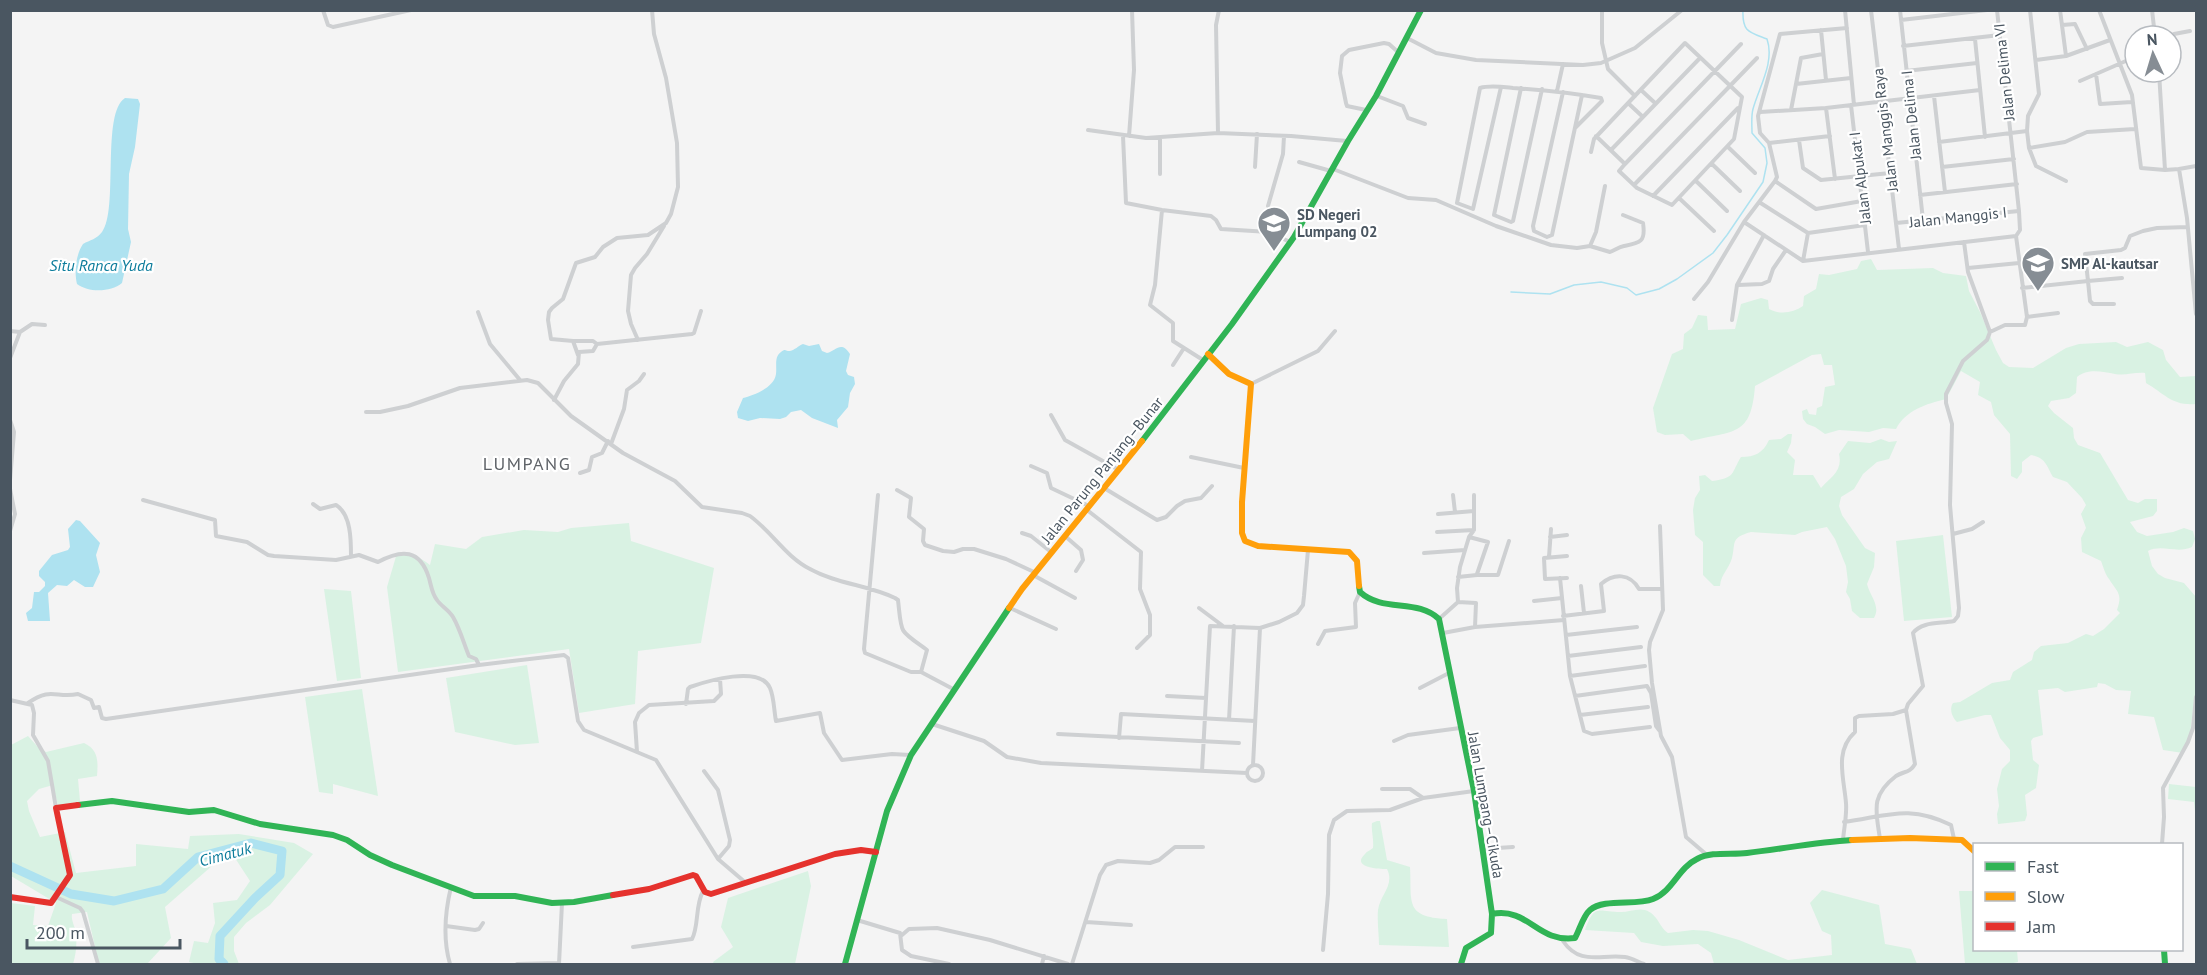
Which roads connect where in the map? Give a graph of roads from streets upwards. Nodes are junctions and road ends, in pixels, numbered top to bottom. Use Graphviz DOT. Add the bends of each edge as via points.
graph roads {
  1 [pos="323,10"];
  2 [pos="411,10"];
  3 [pos="652,10"];
  4 [pos="1132,10"];
  5 [pos="1219,10"];
  6 [pos="1421,10"];
  7 [pos="1602,10"];
  8 [pos="1682,10"];
  9 [pos="1845,10"];
  10 [pos="1871,10"];
  11 [pos="1900,10"];
  12 [pos="1987,10"];
  13 [pos="1997,10"];
  14 [pos="2030,10"];
  15 [pos="2060,10"];
  16 [pos="2099,10"];
  17 [pos="1900,20"];
  18 [pos="2062,25"];
  19 [pos="1847,28"];
  20 [pos="1821,30"];
  21 [pos="2190,31"];
  22 [pos="2183,32"];
  23 [pos="2000,35"];
  24 [pos="1407,38"];
  25 [pos="1975,39"];
  26 [pos="2110,40"];
  27 [pos="1741,44"];
  28 [pos="1903,46"];
  29 [pos="2087,49"];
  30 [pos="1398,53"];
  31 [pos="1823,54"];
  32 [pos="2066,56"];
  33 [pos="1700,58"];
  34 [pos="1757,58"];
  35 [pos="2036,60"];
  36 [pos="1606,62"];
  37 [pos="1977,63"];
  38 [pos="2123,63"];
  39 [pos="1563,64"];
  40 [pos="2120,64"];
  41 [pos="1715,71"];
  42 [pos="1906,71"];
  43 [pos="2096,74"];
  44 [pos="1851,78"];
  45 [pos="1826,80"];
  46 [pos="2080,81"];
  47 [pos="1796,84"];
  48 [pos="2160,84"];
  49 [pos="1730,86"];
  50 [pos="1501,87"];
  51 [pos="1521,88"];
  52 [pos="1542,89"];
  53 [pos="1641,90"];
  54 [pos="1980,90"];
  55 [pos="1560,91"];
  56 [pos="1582,94"];
  57 [pos="1376,96"];
  58 [pos="1635,96"];
  59 [pos="1934,96"];
  60 [pos="1909,98"];
  61 [pos="1882,101"];
  62 [pos="1628,102"];
  63 [pos="2132,102"];
  64 [pos="1655,104"];
  65 [pos="1853,105"];
  66 [pos="1740,107"];
  67 [pos="1826,108"];
  68 [pos="1791,110"];
  69 [pos="1367,111"];
  70 [pos="1760,112"];
  71 [pos="1642,117"];
  72 [pos="1425,124"];
  73 [pos="1575,128"];
  74 [pos="2135,129"];
  75 [pos="1088,130"];
  76 [pos="2027,131"];
  77 [pos="1218,133"];
  78 [pos="1257,134"];
  79 [pos="2011,134"];
  80 [pos="1126,136"];
  81 [pos="1284,136"];
  82 [pos="1596,136"];
  83 [pos="1830,136"];
  84 [pos="1985,136"];
  85 [pos="1160,138"];
  86 [pos="1799,140"];
  87 [pos="1348,141"];
  88 [pos="1939,142"];
  89 [pos="1769,143"];
  90 [pos="1728,147"];
  91 [pos="2029,148"];
  92 [pos="1611,150"];
  93 [pos="1591,152"];
  94 [pos="2014,159"];
  95 [pos="1299,162"];
  96 [pos="1625,164"];
  97 [pos="1712,164"];
  98 [pos="2196,166"];
  99 [pos="1255,167"];
  100 [pos="1942,167"];
  101 [pos="2179,169"];
  102 [pos="1332,170"];
  103 [pos="2165,170"];
  104 [pos="1755,173"];
  105 [pos="1890,173"];
  106 [pos="1160,174"];
  107 [pos="1860,177"];
  108 [pos="1835,179"];
  109 [pos="1696,181"];
  110 [pos="1775,181"];
  111 [pos="2066,181"];
  112 [pos="2016,184"];
  113 [pos="1605,186"];
  114 [pos="1634,186"];
  115 [pos="1740,191"];
  116 [pos="1945,192"];
  117 [pos="1920,195"];
  118 [pos="1653,196"];
  119 [pos="1679,198"];
  120 [pos="1862,201"];
  121 [pos="1759,202"];
  122 [pos="1268,206"];
  123 [pos="1162,210"];
  124 [pos="1727,211"];
  125 [pos="2019,211"];
  126 [pos="1623,215"];
  127 [pos="1923,220"];
  128 [pos="1744,222"];
  129 [pos="666,223"];
  130 [pos="1896,224"];
  131 [pos="1865,225"];
  132 [pos="2188,227"];
  133 [pos="1714,231"];
  134 [pos="1808,233"];
  135 [pos="1764,235"];
  136 [pos="2016,236"];
  137 [pos="1290,242"];
  138 [pos="1964,242"];
  139 [pos="1590,246"];
  140 [pos="1899,249"];
  141 [pos="1786,250"];
  142 [pos="1868,252"];
  143 [pos="1803,261"];
  144 [pos="2019,263"];
  145 [pos="1968,268"];
  146 [pos="2122,278"];
  147 [pos="2088,281"];
  148 [pos="1737,285"];
  149 [pos="2022,288"];
  150 [pos="1694,299"];
  151 [pos="2114,304"];
  152 [pos="701,311"];
  153 [pos="478,312"];
  154 [pos="2058,313"];
  155 [pos="2196,314"];
  156 [pos="2027,317"];
  157 [pos="1732,320"];
  158 [pos="45,325"];
  159 [pos="10,331"];
  160 [pos="1335,331"];
  161 [pos="20,332"];
  162 [pos="1990,332"];
  163 [pos="638,340"];
  164 [pos="573,341"];
  165 [pos="597,344"];
  166 [pos="1184,348"];
  167 [pos="578,355"];
  168 [pos="11,357"];
  169 [pos="1206,357"];
  170 [pos="1173,365"];
  171 [pos="644,374"];
  172 [pos="520,380"];
  173 [pos="1251,384"];
  174 [pos="554,400"];
  175 [pos="366,412"];
  176 [pos="1051,415"];
  177 [pos="10,420"];
  178 [pos="610,443"];
  179 [pos="1191,457"];
  180 [pos="1030,466"];
  181 [pos="1244,468"];
  182 [pos="1119,470"];
  183 [pos="580,473"];
  184 [pos="10,480"];
  185 [pos="1212,486"];
  186 [pos="1104,488"];
  187 [pos="10,489"];
  188 [pos="897,490"];
  189 [pos="878,495"];
  190 [pos="1453,495"];
  191 [pos="1474,495"];
  192 [pos="142,500"];
  193 [pos="313,504"];
  194 [pos="1088,508"];
  195 [pos="1474,511"];
  196 [pos="1455,512"];
  197 [pos="1438,514"];
  198 [pos="1983,522"];
  199 [pos="1660,526"];
  200 [pos="1551,529"];
  201 [pos="1474,530"];
  202 [pos="10,531"];
  203 [pos="1437,532"];
  204 [pos="1022,533"];
  205 [pos="1953,534"];
  206 [pos="1567,535"];
  207 [pos="1064,536"];
  208 [pos="1469,537"];
  209 [pos="1550,537"];
  210 [pos="1509,541"];
  211 [pos="1308,549"];
  212 [pos="1465,550"];
  213 [pos="1051,552"];
  214 [pos="1424,553"];
  215 [pos="351,556"];
  216 [pos="1568,556"];
  217 [pos="1549,557"];
  218 [pos="1076,571"];
  219 [pos="1033,573"];
  220 [pos="1477,574"];
  221 [pos="1458,578"];
  222 [pos="1560,578"];
  223 [pos="1567,578"];
  224 [pos="1581,586"];
  225 [pos="1661,589"];
  226 [pos="870,590"];
  227 [pos="1360,592"];
  228 [pos="1075,598"];
  229 [pos="1562,598"];
  230 [pos="1534,601"];
  231 [pos="1458,603"];
  232 [pos="1009,608"];
  233 [pos="1199,608"];
  234 [pos="1584,613"];
  235 [pos="1564,618"];
  236 [pos="1439,619"];
  237 [pos="1223,626"];
  238 [pos="1234,626"];
  239 [pos="1475,627"];
  240 [pos="1637,627"];
  241 [pos="1260,628"];
  242 [pos="1056,629"];
  243 [pos="1443,633"];
  244 [pos="1566,635"];
  245 [pos="1318,644"];
  246 [pos="1641,647"];
  247 [pos="1137,648"];
  248 [pos="1568,656"];
  249 [pos="479,665"];
  250 [pos="1645,666"];
  251 [pos="921,672"];
  252 [pos="1449,673"];
  253 [pos="1570,676"];
  254 [pos="720,679"];
  255 [pos="1420,688"];
  256 [pos="955,690"];
  257 [pos="1167,696"];
  258 [pos="1575,696"];
  259 [pos="2196,697"];
  260 [pos="1206,698"];
  261 [pos="10,700"];
  262 [pos="28,703"];
  263 [pos="686,704"];
  264 [pos="1648,707"];
  265 [pos="1906,710"];
  266 [pos="1580,715"];
  267 [pos="1205,719"];
  268 [pos="1229,720"];
  269 [pos="1255,722"];
  270 [pos="932,724"];
  271 [pos="1650,727"];
  272 [pos="1460,728"];
  273 [pos="1660,732"];
  274 [pos="1058,735"];
  275 [pos="1119,738"];
  276 [pos="1394,741"];
  277 [pos="1204,742"];
  278 [pos="1239,744"];
  279 [pos="637,752"];
  280 [pos="911,755"];
  281 [pos="1253,765"];
  282 [pos="704,771"];
  283 [pos="1202,771"];
  284 [pos="1247,773"];
  285 [pos="1382,789"];
  286 [pos="1474,791"];
  287 [pos="1423,798"];
  288 [pos="56,808"];
  289 [pos="1877,816"];
  290 [pos="1844,822"];
  291 [pos="1880,839"];
  292 [pos="1843,840"];
  293 [pos="1954,840"];
  294 [pos="2162,843"];
  295 [pos="1203,847"];
  296 [pos="1513,847"];
  297 [pos="1481,849"];
  298 [pos="1973,850"];
  299 [pos="876,852"];
  300 [pos="1707,856"];
  301 [pos="718,859"];
  302 [pos="747,883"];
  303 [pos="452,887"];
  304 [pos="704,890"];
  305 [pos="57,896"];
  306 [pos="10,897"];
  307 [pos="562,903"];
  308 [pos="1492,914"];
  309 [pos="856,920"];
  310 [pos="1086,922"];
  311 [pos="483,923"];
  312 [pos="1131,925"];
  313 [pos="446,926"];
  314 [pos="902,935"];
  315 [pos="1563,940"];
  316 [pos="633,947"];
  317 [pos="1323,950"];
  318 [pos="1044,956"];
  319 [pos="922,959"];
  320 [pos="98,964"];
  321 [pos="450,964"];
  322 [pos="517,964"];
  323 [pos="559,964"];
  324 [pos="845,964"];
  325 [pos="923,964"];
  326 [pos="949,964"];
  327 [pos="1042,964"];
  328 [pos="1070,964"];
  329 [pos="1461,964"];
  330 [pos="1644,964"];
  1 -- 2 [label="street" via="328,25 333,27"];
  3 -- 129 [label="street" via="677,143 677,192"];
  4 -- 80 [label="street" via="1134,70"];
  5 -- 77 [label="street"];
  6 -- 24 [label="street, Jalan Parung Panjang–Bunar"];
  7 -- 36 [label="street"];
  8 -- 36 [label="street" via="1635,48"];
  9 -- 19 [label="street, Jalan Alpukat I"];
  10 -- 61 [label="street, Jalan Manggis Raya"];
  11 -- 17 [label="street, Jalan Delima I"];
  12 -- 17 [label="street"];
  13 -- 23 [label="street, Jalan Delima VI"];
  14 -- 35 [label="street"];
  15 -- 18 [label="street"];
  16 -- 26 [label="street"];
  17 -- 28 [label="street, Jalan Delima I"];
  18 -- 29 [label="street" via="2075,24"];
  18 -- 32 [label="street"];
  19 -- 20 [label="street"];
  19 -- 44 [label="street, Jalan Alpukat I"];
  20 -- 31 [label="street"];
  20 -- 70 [label="street" via="1780,34"];
  21 -- 22 [label="street"];
  23 -- 25 [label="street"];
  23 -- 79 [label="street, Jalan Delima VI"];
  24 -- 30 [label="street, Jalan Parung Panjang–Bunar"];
  24 -- 39 [label="street" via="1436,53 1476,60"];
  25 -- 28 [label="street"];
  25 -- 37 [label="street"];
  26 -- 29 [label="street"];
  26 -- 40 [label="street"];
  27 -- 41 [label="street"];
  28 -- 42 [label="street, Jalan Delima I"];
  29 -- 32 [label="street"];
  30 -- 57 [label="street, Jalan Parung Panjang–Bunar"];
  30 -- 69 [label="street" via="1384,43 1348,51 1342,56 1340,73 1346,104"];
  31 -- 45 [label="street"];
  31 -- 47 [label="street" via="1801,58"];
  32 -- 35 [label="street"];
  33 -- 41 [label="street"];
  33 -- 53 [label="street" via="1685,43"];
  33 -- 64 [label="street"];
  34 -- 49 [label="street"];
  35 -- 76 [label="street" via="2039,94 2028,116"];
  36 -- 39 [label="street"];
  36 -- 58 [label="street" via="1608,69"];
  37 -- 42 [label="street"];
  37 -- 54 [label="street"];
  38 -- 40 [label="street"];
  39 -- 55 [label="street"];
  40 -- 43 [label="street"];
  40 -- 63 [label="street"];
  41 -- 49 [label="street"];
  41 -- 96 [label="street"];
  42 -- 60 [label="street, Jalan Delima I"];
  43 -- 46 [label="street"];
  43 -- 63 [label="street" via="2100,104"];
  44 -- 45 [label="street"];
  44 -- 65 [label="street, Jalan Alpukat I"];
  45 -- 47 [label="street"];
  47 -- 68 [label="street"];
  48 -- 103 [label="street"];
  49 -- 66 [label="street" via="1742,97"];
  49 -- 114 [label="street"];
  50 -- 50 [label="street" via="1473,209 1471,209 1456,202 1479,91 1483,86"];
  50 -- 51 [label="street"];
  51 -- 52 [label="street"];
  51 -- 52 [label="street" via="1494,215 1511,222"];
  52 -- 55 [label="street"];
  53 -- 58 [label="street"];
  53 -- 64 [label="street"];
  54 -- 59 [label="street"];
  54 -- 84 [label="street"];
  55 -- 56 [label="street"];
  55 -- 73 [label="street" via="1533,226 1534,231 1547,237 1552,235"];
  56 -- 73 [label="street"];
  56 -- 73 [label="street" via="1602,100"];
  57 -- 69 [label="street, Jalan Parung Panjang–Bunar"];
  57 -- 72 [label="street" via="1403,106 1408,117"];
  58 -- 62 [label="street"];
  59 -- 60 [label="street"];
  59 -- 88 [label="street"];
  60 -- 61 [label="street"];
  60 -- 117 [label="street, Jalan Delima I"];
  61 -- 65 [label="street"];
  61 -- 105 [label="street, Jalan Manggis Raya"];
  62 -- 71 [label="street"];
  62 -- 82 [label="street"];
  63 -- 74 [label="street"];
  64 -- 71 [label="street"];
  65 -- 67 [label="street"];
  65 -- 107 [label="street, Jalan Alpukat I"];
  66 -- 90 [label="street" via="1734,140"];
  66 -- 118 [label="street"];
  67 -- 68 [label="street"];
  67 -- 83 [label="street"];
  68 -- 70 [label="street"];
  69 -- 87 [label="street, Jalan Parung Panjang–Bunar"];
  70 -- 89 [label="street" via="1759,129"];
  71 -- 92 [label="street"];
  74 -- 91 [label="street" via="2087,132 2065,142"];
  74 -- 103 [label="street" via="2141,168"];
  75 -- 80 [label="street"];
  76 -- 79 [label="street"];
  76 -- 91 [label="street"];
  77 -- 78 [label="street"];
  77 -- 85 [label="street"];
  78 -- 81 [label="street"];
  78 -- 99 [label="street"];
  79 -- 84 [label="street"];
  79 -- 94 [label="street, Jalan Delima VI"];
  80 -- 85 [label="street"];
  80 -- 123 [label="street" via="1125,202"];
  81 -- 87 [label="street"];
  81 -- 122 [label="street" via="1283,154"];
  82 -- 92 [label="street"];
  82 -- 93 [label="street"];
  83 -- 86 [label="street"];
  83 -- 108 [label="street"];
  84 -- 88 [label="street"];
  85 -- 106 [label="street"];
  86 -- 89 [label="street"];
  86 -- 108 [label="street" via="1804,170 1821,180"];
  87 -- 102 [label="street, Jalan Parung Panjang–Bunar"];
  88 -- 100 [label="street"];
  89 -- 110 [label="street"];
  90 -- 97 [label="street"];
  90 -- 104 [label="street"];
  91 -- 111 [label="street" via="2036,166"];
  92 -- 96 [label="street"];
  94 -- 100 [label="street"];
  94 -- 112 [label="street, Jalan Delima VI"];
  95 -- 102 [label="street"];
  96 -- 114 [label="street" via="1619,171"];
  97 -- 109 [label="street"];
  97 -- 115 [label="street"];
  98 -- 101 [label="street"];
  100 -- 116 [label="street"];
  101 -- 103 [label="street"];
  101 -- 132 [label="street"];
  102 -- 137 [label="street, Jalan Parung Panjang–Bunar"];
  102 -- 139 [label="street" via="1408,198 1436,200 1551,245"];
  105 -- 107 [label="street"];
  105 -- 130 [label="street, Jalan Manggis Raya"];
  107 -- 108 [label="street"];
  107 -- 120 [label="street, Jalan Alpukat I"];
  109 -- 119 [label="street"];
  109 -- 124 [label="street"];
  110 -- 120 [label="street" via="1816,209"];
  110 -- 121 [label="street"];
  112 -- 116 [label="street"];
  112 -- 125 [label="street, Jalan Delima VI"];
  113 -- 139 [label="street"];
  114 -- 118 [label="street"];
  116 -- 117 [label="street"];
  117 -- 127 [label="street, Jalan Delima I"];
  118 -- 119 [label="street" via="1672,205"];
  119 -- 133 [label="street"];
  120 -- 131 [label="street, Jalan Alpukat I"];
  121 -- 128 [label="street"];
  121 -- 134 [label="street"];
  123 -- 137 [label="street" via="1211,216 1221,229 1269,232"];
  123 -- 166 [label="street" via="1150,305 1173,323 1172,339"];
  125 -- 127 [label="street, Jalan Manggis I"];
  125 -- 136 [label="street, Jalan Delima VI" via="2020,230"];
  126 -- 139 [label="street" via="1643,223 1643,238 1610,252"];
  127 -- 130 [label="street, Jalan Manggis I"];
  128 -- 135 [label="street"];
  128 -- 150 [label="street"];
  129 -- 163 [label="street" via="631,275 628,311"];
  129 -- 164 [label="street" via="645,236 612,240 595,257 574,266 564,297 552,308 548,320 551,339"];
  130 -- 140 [label="street, Jalan Manggis Raya"];
  131 -- 134 [label="street"];
  131 -- 142 [label="street, Jalan Alpukat I"];
  132 -- 147 [label="street" via="2143,231 2130,236 2121,250 2085,254"];
  132 -- 155 [label="street"];
  134 -- 143 [label="street"];
  135 -- 141 [label="street"];
  135 -- 148 [label="street"];
  136 -- 138 [label="street"];
  136 -- 144 [label="street, Jalan Delima VI"];
  137 -- 169 [label="street, Jalan Parung Panjang–Bunar"];
  138 -- 140 [label="street"];
  138 -- 145 [label="street"];
  140 -- 142 [label="street"];
  141 -- 143 [label="street"];
  141 -- 148 [label="street" via="1769,281"];
  142 -- 143 [label="street"];
  144 -- 145 [label="street"];
  144 -- 149 [label="street, Jalan Delima VI"];
  145 -- 162 [label="street"];
  146 -- 147 [label="street"];
  147 -- 149 [label="street"];
  147 -- 151 [label="street" via="2093,304"];
  148 -- 157 [label="street"];
  149 -- 156 [label="street, Jalan Delima VI"];
  152 -- 163 [label="street" via="692,334"];
  153 -- 172 [label="street" via="490,344"];
  154 -- 156 [label="street"];
  156 -- 162 [label="street" via="2025,325 2005,325"];
  158 -- 161 [label="street" via="32,324"];
  159 -- 161 [label="street"];
  160 -- 173 [label="street" via="1318,351"];
  161 -- 168 [label="street"];
  162 -- 205 [label="street" via="1987,340 1963,361 1946,394 1952,424"];
  163 -- 165 [label="street"];
  164 -- 165 [label="street"];
  164 -- 167 [label="street"];
  165 -- 167 [label="street" via="593,351"];
  166 -- 169 [label="street"];
  166 -- 170 [label="street"];
  167 -- 174 [label="street" via="578,364"];
  169 -- 173 [label="street"];
  169 -- 182 [label="street, Jalan Parung Panjang–Bunar"];
  171 -- 178 [label="street" via="627,390"];
  172 -- 174 [label="street" via="538,383"];
  172 -- 175 [label="street" via="460,388 408,406"];
  173 -- 181 [label="street"];
  174 -- 178 [label="street"];
  176 -- 182 [label="street" via="1065,440"];
  177 -- 184 [label="street" via="14,432"];
  178 -- 183 [label="street" via="592,458 589,471"];
  178 -- 226 [label="street" via="675,481 702,507 750,516 791,557 810,570"];
  179 -- 181 [label="street"];
  180 -- 194 [label="street" via="1047,472 1051,488"];
  181 -- 211 [label="street" via="1245,541 1258,546"];
  182 -- 186 [label="street, Jalan Parung Panjang–Bunar"];
  185 -- 186 [label="street" via="1201,498 1185,501 1157,520"];
  186 -- 194 [label="street, Jalan Parung Panjang–Bunar"];
  187 -- 202 [label="street" via="15,514"];
  188 -- 219 [label="street" via="911,498 909,517 924,529 925,545 954,552 974,549"];
  189 -- 226 [label="street"];
  190 -- 196 [label="street"];
  191 -- 195 [label="street"];
  192 -- 215 [label="street" via="215,520 216,536 247,542 268,555 336,560"];
  193 -- 215 [label="street" via="320,509 336,505 342,509 351,535"];
  194 -- 207 [label="street, Jalan Parung Panjang–Bunar"];
  194 -- 247 [label="street" via="1141,552 1140,588 1150,615 1150,635"];
  195 -- 196 [label="street"];
  195 -- 201 [label="street"];
  196 -- 197 [label="street"];
  198 -- 205 [label="street"];
  199 -- 225 [label="street"];
  200 -- 209 [label="street"];
  201 -- 203 [label="street"];
  201 -- 208 [label="street"];
  204 -- 213 [label="street"];
  205 -- 265 [label="street" via="1958,616 1954,621 1923,625 1915,630 1923,686"];
  206 -- 209 [label="street"];
  207 -- 213 [label="street, Jalan Parung Panjang–Bunar"];
  207 -- 218 [label="street" via="1082,550 1083,560"];
  208 -- 212 [label="street"];
  208 -- 220 [label="street" via="1488,542"];
  209 -- 217 [label="street"];
  210 -- 220 [label="street" via="1498,575"];
  211 -- 227 [label="street" via="1344,550 1355,556"];
  211 -- 241 [label="street" via="1303,605 1297,613"];
  212 -- 214 [label="street"];
  212 -- 221 [label="street"];
  213 -- 219 [label="street, Jalan Parung Panjang–Bunar"];
  215 -- 249 [label="street" via="378,562 388,556 412,554 428,575 436,600 453,616 469,656"];
  216 -- 217 [label="street"];
  217 -- 222 [label="street" via="1544,558 1545,579"];
  219 -- 228 [label="street"];
  219 -- 232 [label="street, Jalan Parung Panjang–Bunar"];
  220 -- 221 [label="street"];
  221 -- 231 [label="street"];
  222 -- 223 [label="street"];
  222 -- 229 [label="street"];
  224 -- 234 [label="street"];
  225 -- 234 [label="street" via="1640,589 1631,579 1608,578 1601,584 1604,611"];
  225 -- 273 [label="street" via="1661,619 1649,651"];
  226 -- 251 [label="street" via="898,600 902,631 927,650"];
  226 -- 251 [label="street" via="865,653 911,672"];
  227 -- 236 [label="street" via="1369,601 1428,610"];
  227 -- 245 [label="street" via="1355,603 1356,627 1325,632"];
  229 -- 230 [label="street"];
  229 -- 235 [label="street"];
  231 -- 236 [label="street"];
  231 -- 239 [label="street" via="1476,603"];
  232 -- 242 [label="street"];
  232 -- 256 [label="street, Jalan Parung Panjang–Bunar"];
  233 -- 237 [label="street"];
  234 -- 235 [label="street"];
  235 -- 239 [label="street"];
  235 -- 244 [label="street"];
  236 -- 243 [label="street, Jalan Lumpang–Cikuda"];
  237 -- 238 [label="street"];
  237 -- 260 [label="street" via="1210,626 1209,630"];
  238 -- 241 [label="street"];
  238 -- 268 [label="street"];
  239 -- 243 [label="street"];
  240 -- 244 [label="street"];
  241 -- 269 [label="street"];
  243 -- 252 [label="street, Jalan Lumpang–Cikuda"];
  244 -- 248 [label="street"];
  246 -- 248 [label="street"];
  248 -- 253 [label="street"];
  249 -- 262 [label="street" via="106,719 99,707 93,707 91,700 78,694 49,693"];
  249 -- 279 [label="street" via="566,656 578,721 584,730"];
  250 -- 253 [label="street"];
  251 -- 256 [label="street"];
  252 -- 255 [label="street"];
  252 -- 272 [label="street, Jalan Lumpang–Cikuda"];
  253 -- 258 [label="street"];
  254 -- 263 [label="street" via="690,687"];
  254 -- 263 [label="street" via="719,699"];
  254 -- 280 [label="street" via="739,675 763,680 770,687 776,721 820,713 824,734 842,760 892,753"];
  256 -- 270 [label="street, Jalan Parung Panjang–Bunar"];
  257 -- 260 [label="street"];
  258 -- 266 [label="street"];
  258 -- 273 [label="street" via="1647,686"];
  259 -- 294 [label="street" via="2188,742 2163,788"];
  260 -- 267 [label="street"];
  261 -- 262 [label="street"];
  262 -- 288 [label="street" via="34,713 33,735 48,761"];
  263 -- 279 [label="street" via="649,705 639,713 635,722"];
  264 -- 266 [label="street"];
  265 -- 289 [label="street" via="1915,764 1878,794"];
  265 -- 290 [label="street" via="1855,718 1856,732 1842,752"];
  266 -- 271 [label="street" via="1584,731 1592,734"];
  267 -- 268 [label="street"];
  267 -- 275 [label="street" via="1121,714"];
  267 -- 277 [label="street"];
  268 -- 269 [label="street"];
  269 -- 281 [label="street"];
  270 -- 280 [label="street, Jalan Parung Panjang–Bunar"];
  270 -- 283 [label="street" via="984,741 1007,757 1041,763"];
  272 -- 276 [label="street" via="1408,735"];
  272 -- 286 [label="street, Jalan Lumpang–Cikuda"];
  273 -- 300 [label="street" via="1672,757 1686,837"];
  274 -- 275 [label="street"];
  275 -- 277 [label="street"];
  277 -- 278 [label="street"];
  277 -- 283 [label="street"];
  279 -- 301 [label="street" via="661,765"];
  280 -- 299 [label="street, Jalan Parung Panjang–Bunar" via="892,796"];
  281 -- 284 [label="street"];
  281 -- 284 [label="street" via="1260,767 1262,777 1253,781"];
  282 -- 301 [label="street" via="718,790 730,840"];
  283 -- 284 [label="street"];
  285 -- 287 [label="street" via="1410,789"];
  286 -- 287 [label="street"];
  286 -- 297 [label="street, Jalan Lumpang–Cikuda"];
  287 -- 317 [label="street" via="1390,810 1347,811 1334,820 1329,835"];
  288 -- 303 [label="street" via="112,801 189,812 219,811 260,824 333,835"];
  288 -- 305 [label="street" via="70,875"];
  289 -- 290 [label="street"];
  289 -- 291 [label="street"];
  289 -- 293 [label="street" via="1919,813 1951,825"];
  290 -- 292 [label="street"];
  291 -- 292 [label="street"];
  291 -- 293 [label="street"];
  292 -- 300 [label="street"];
  293 -- 298 [label="street" via="1962,840"];
  295 -- 310 [label="street" via="1175,847 1150,863 1119,861 1106,865"];
  296 -- 297 [label="street"];
  297 -- 308 [label="street, Jalan Lumpang–Cikuda"];
  299 -- 302 [label="street" via="835,854"];
  299 -- 309 [label="street, Jalan Parung Panjang–Bunar"];
  300 -- 315 [label="street" via="1689,863 1657,898 1622,906 1601,904 1591,909 1575,938"];
  301 -- 302 [label="street"];
  302 -- 304 [label="street" via="711,894"];
  303 -- 307 [label="street" via="474,896 515,896"];
  303 -- 313 [label="street"];
  304 -- 307 [label="street" via="693,875 649,889"];
  304 -- 316 [label="street" via="696,910 692,939"];
  305 -- 306 [label="street" via="51,903"];
  305 -- 320 [label="street" via="83,912"];
  307 -- 323 [label="street"];
  308 -- 315 [label="street" via="1508,912 1550,937"];
  308 -- 329 [label="street" via="1491,933 1466,948"];
  309 -- 314 [label="street"];
  309 -- 324 [label="street, Jalan Parung Panjang–Bunar"];
  310 -- 312 [label="street"];
  310 -- 328 [label="street"];
  311 -- 313 [label="street" via="475,930"];
  313 -- 321 [label="street"];
  314 -- 318 [label="street" via="909,929 937,928"];
  314 -- 319 [label="street" via="902,950"];
  315 -- 330 [label="street" via="1568,949 1581,957 1628,957"];
  318 -- 327 [label="street"];
  318 -- 328 [label="street"];
  319 -- 325 [label="street"];
  319 -- 326 [label="street"];
  322 -- 323 [label="street"];
}
